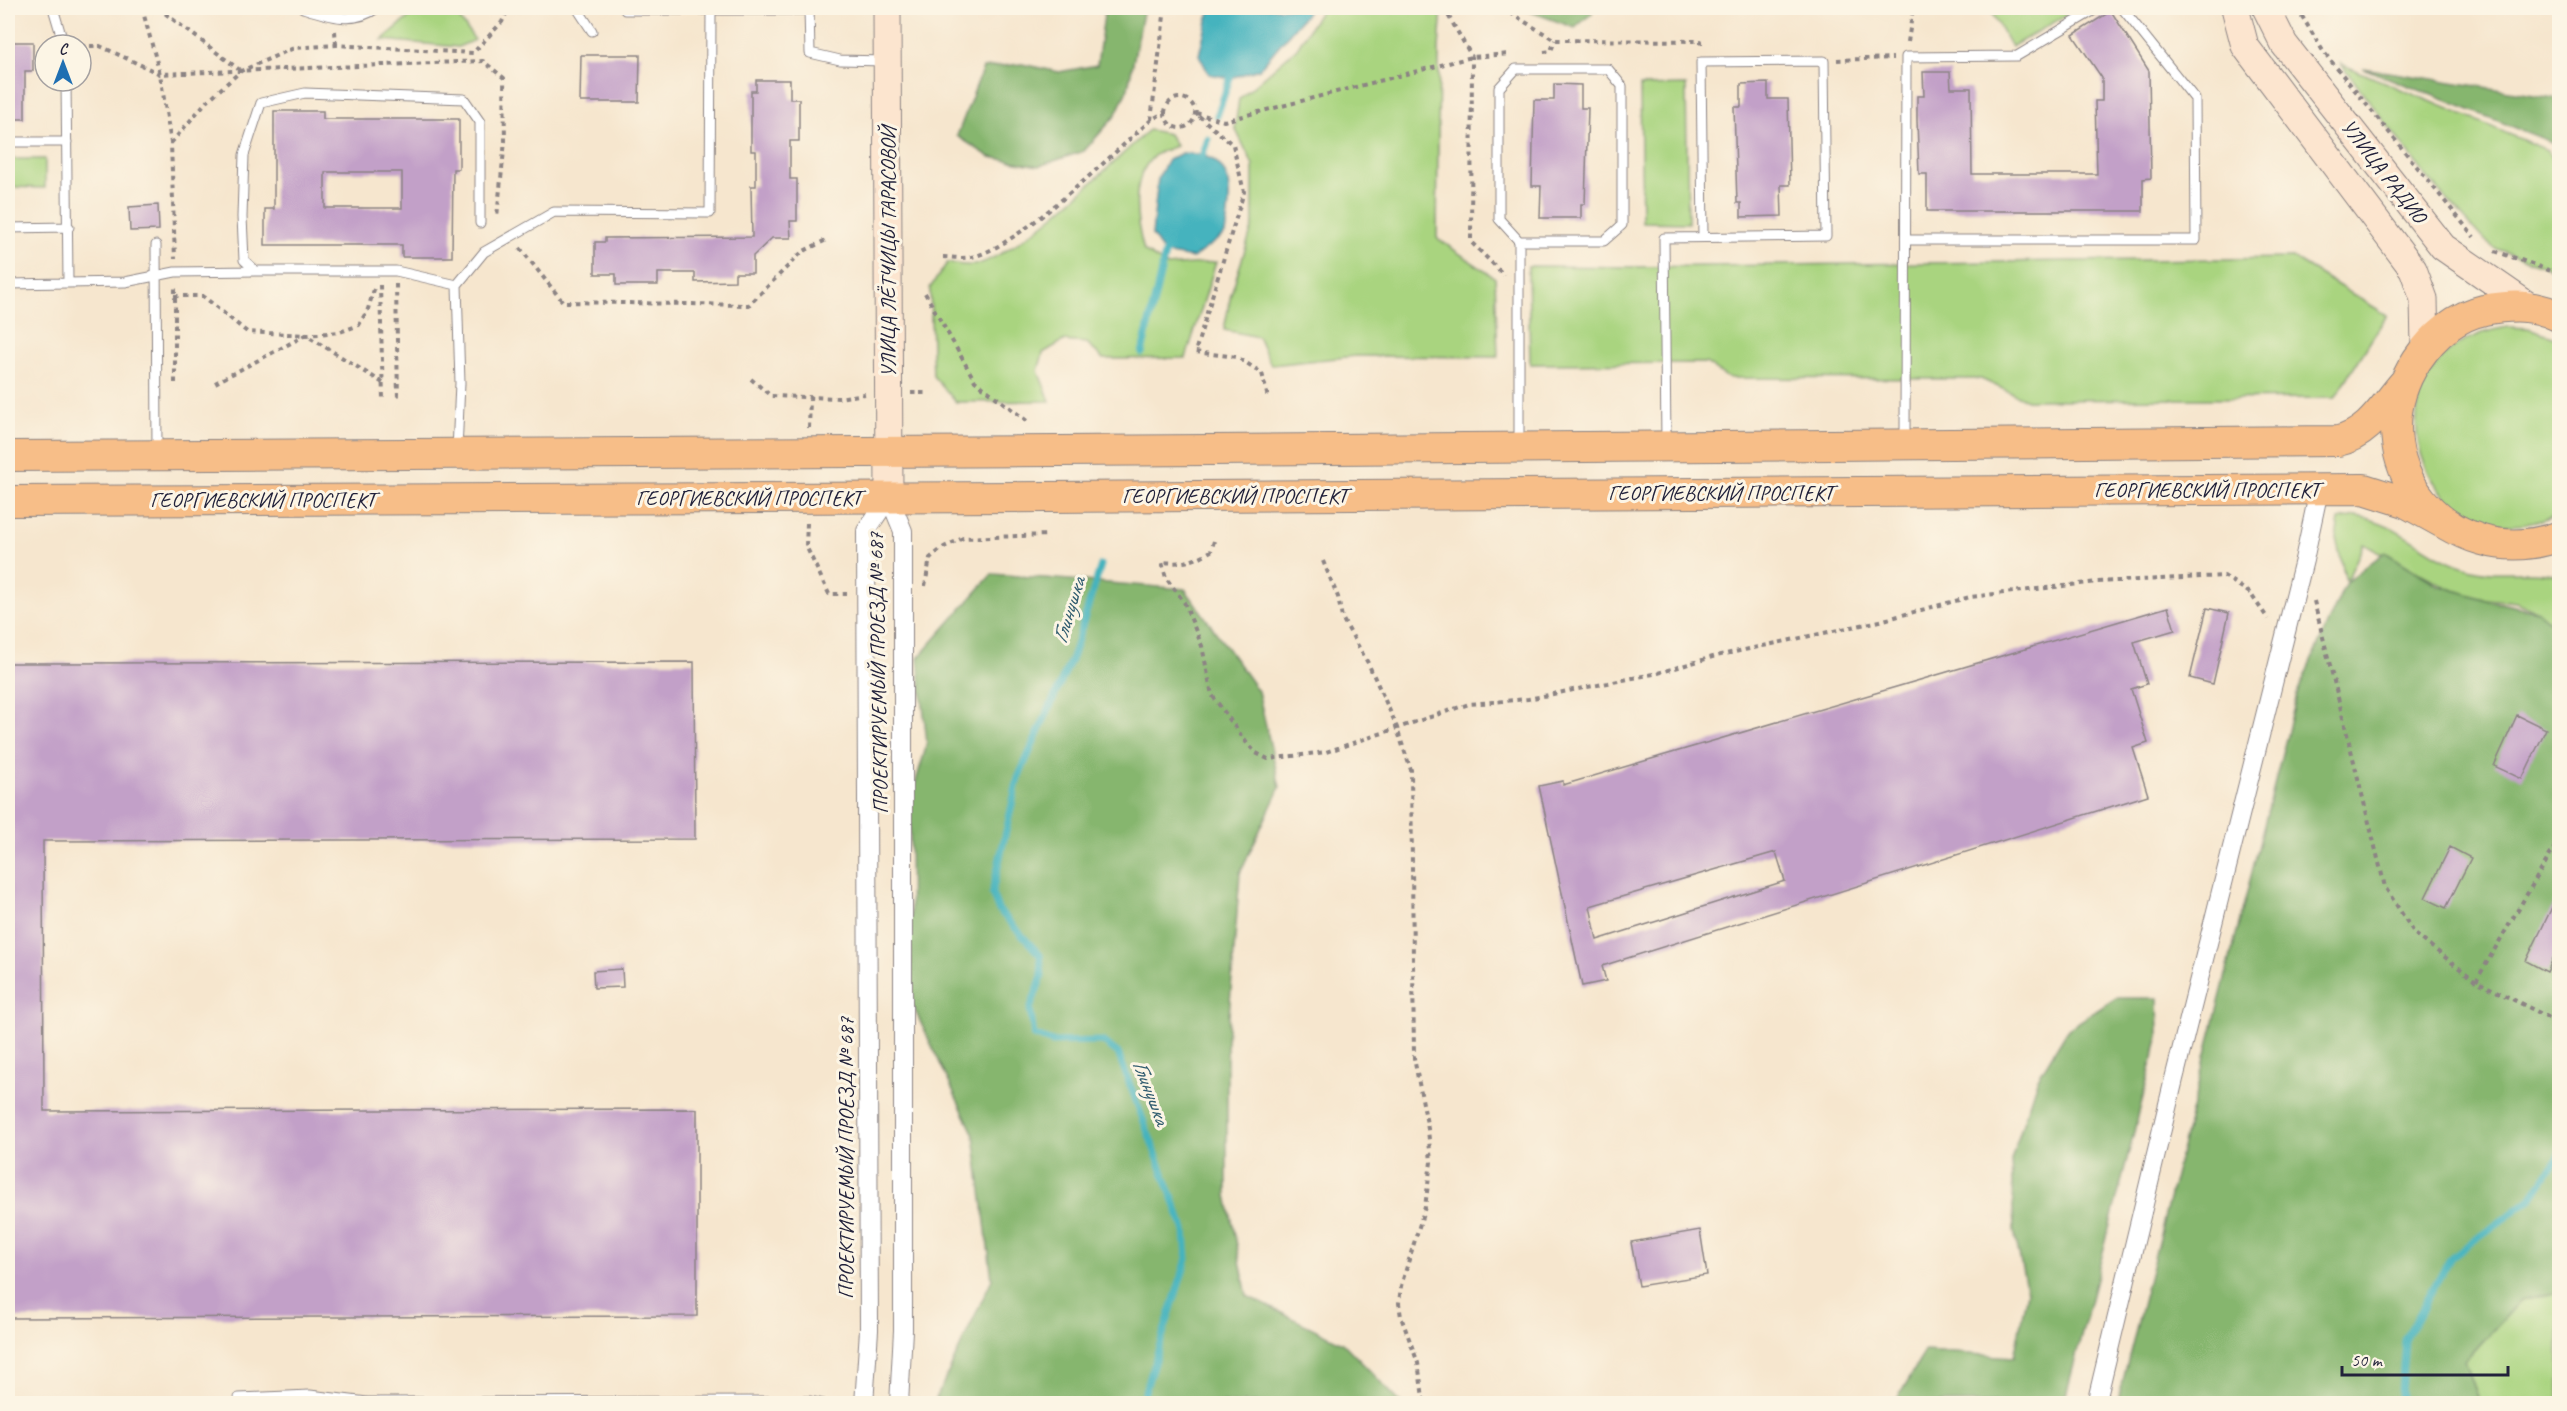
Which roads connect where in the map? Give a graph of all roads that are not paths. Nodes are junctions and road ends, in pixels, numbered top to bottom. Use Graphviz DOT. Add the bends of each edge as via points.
graph roads {
  1 [pos="53,8"];
  2 [pos="303,8"];
  3 [pos="377,8"];
  4 [pos="578,8"];
  5 [pos="625,8"];
  6 [pos="887,8"];
  7 [pos="2098,8"];
  8 [pos="2122,8"];
  9 [pos="2235,8"];
  10 [pos="2266,8"];
  11 [pos="809,9"];
  12 [pos="711,10"];
  13 [pos="592,32"];
  14 [pos="60,33"];
  15 [pos="887,61"];
  16 [pos="66,93"];
  17 [pos="8,142"];
  18 [pos="67,142"];
  19 [pos="480,223"];
  20 [pos="69,227"];
  21 [pos="8,228"];
  22 [pos="1703,237"];
  23 [pos="1906,240"];
  24 [pos="1519,241"];
  25 [pos="156,245"];
  26 [pos="256,272"];
  27 [pos="156,276"];
  28 [pos="68,283"];
  29 [pos="8,284"];
  30 [pos="457,285"];
  31 [pos="2530,307"];
  32 [pos="2559,317"];
  33 [pos="2425,348"];
  34 [pos="2403,384"];
  35 [pos="1905,444"];
  36 [pos="1666,446"];
  37 [pos="1519,448"];
  38 [pos="889,452"];
  39 [pos="457,454"];
  40 [pos="157,455"];
  41 [pos="8,456"];
  42 [pos="2319,490"];
  43 [pos="889,497"];
  44 [pos="8,501"];
  45 [pos="2454,529"];
  46 [pos="2555,540"];
  47 [pos="239,1404"];
  48 [pos="823,1404"];
  49 [pos="864,1404"];
  50 [pos="899,1404"];
  51 [pos="2096,1404"];
  1 -- 14 [label="lane"];
  2 -- 3 [label="lane" via="335,18 366,16"];
  4 -- 13 [label="lane"];
  5 -- 12 [label="lane"];
  6 -- 15 [label="main road, УЛИЦА ЛЁТЧИЦЫ ТАРАСОВОЙ"];
  7 -- 23 [label="lane" via="2017,56 1906,57"];
  8 -- 23 [label="lane" via="2195,99 2196,240"];
  9 -- 33 [label="main road" via="2245,46 2414,268 2424,299"];
  10 -- 31 [label="main road, УЛИЦА РАДИО" via="2284,44 2443,247"];
  11 -- 12 [label="lane"];
  11 -- 15 [label="lane" via="810,52 840,60"];
  12 -- 30 [label="lane" via="710,213 554,212 484,252"];
  15 -- 38 [label="main road, УЛИЦА ЛЁТЧИЦЫ ТАРАСОВОЙ"];
  16 -- 18 [label="lane"];
  17 -- 18 [label="lane"];
  18 -- 20 [label="lane"];
  19 -- 26 [label="lane" via="480,122 464,99 305,93 261,104 244,155 244,260"];
  20 -- 21 [label="lane"];
  20 -- 28 [label="lane"];
  22 -- 22 [label="lane" via="1826,236 1824,61 1701,62"];
  22 -- 36 [label="lane" via="1664,238"];
  23 -- 35 [label="lane"];
  24 -- 24 [label="lane" via="1499,219 1499,88 1516,69 1608,69 1622,87 1622,225 1604,241"];
  24 -- 37 [label="lane"];
  25 -- 27 [label="lane"];
  26 -- 27 [label="lane" via="175,272"];
  26 -- 30 [label="lane" via="396,272"];
  27 -- 28 [label="lane" via="125,282"];
  27 -- 40 [label="lane"];
  28 -- 29 [label="lane"];
  30 -- 39 [label="lane"];
  31 -- 32 [label="main road"];
  31 -- 33 [label="main road" via="2497,308 2462,318 2441,331"];
  33 -- 34 [label="main road"];
  34 -- 35 [label="main road" via="2368,428 2338,441"];
  34 -- 45 [label="main road" via="2394,434 2399,458 2420,499"];
  35 -- 36 [label="main road"];
  36 -- 37 [label="main road"];
  37 -- 38 [label="main road, bridge"];
  38 -- 39 [label="main road"];
  38 -- 43 [label="main road, УЛИЦА ЛЁТЧИЦЫ ТАРАСОВОЙ"];
  39 -- 40 [label="main road"];
  40 -- 41 [label="main road"];
  42 -- 43 [label="main road, ГЕОРГИЕВСКИЙ ПРОСПЕКТ, bridge"];
  42 -- 45 [label="main road, ГЕОРГИЕВСКИЙ ПРОСПЕКТ" via="2376,491"];
  42 -- 51 [label="street"];
  43 -- 44 [label="main road, ГЕОРГИЕВСКИЙ ПРОСПЕКТ"];
  43 -- 49 [label="street, ПРОЕКТИРУЕМЫЙ ПРОЕЗД № 687" via="866,531 869,1330"];
  43 -- 50 [label="street, ПРОЕКТИРУЕМЫЙ ПРОЕЗД № 687" via="903,531 903,1330"];
  45 -- 46 [label="main road" via="2499,544"];
  47 -- 48 [label="lane" via="239,1398 310,1395 367,1402"];
}
